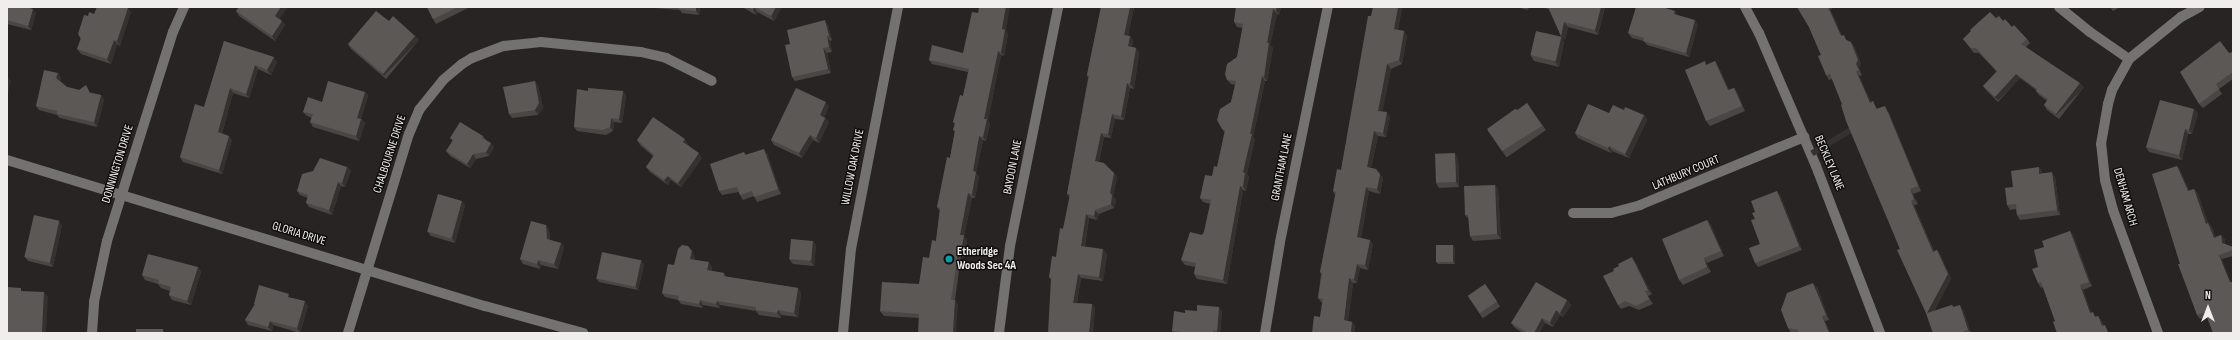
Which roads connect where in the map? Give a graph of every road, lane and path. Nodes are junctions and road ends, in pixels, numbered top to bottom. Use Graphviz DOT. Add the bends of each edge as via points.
graph roads {
  1 [pos="184,7"];
  2 [pos="898,7"];
  3 [pos="1058,7"];
  4 [pos="1328,7"];
  5 [pos="1745,7"];
  6 [pos="2059,7"];
  7 [pos="2200,7"];
  8 [pos="2129,59"];
  9 [pos="712,81"];
  10 [pos="1804,138"];
  11 [pos="7,160"];
  12 [pos="122,194"];
  13 [pos="1573,213"];
  14 [pos="367,269"];
  15 [pos="92,333"];
  16 [pos="348,333"];
  17 [pos="583,333"];
  18 [pos="843,333"];
  19 [pos="999,333"];
  20 [pos="1265,333"];
  21 [pos="1880,333"];
  22 [pos="2158,333"];
  1 -- 12 [label="street, DONNINGTON DRIVE" via="172,32"];
  2 -- 18 [label="street, WILLOW OAK DRIVE" via="853,234"];
  3 -- 19 [label="street, BAYDON LANE" via="1010,246"];
  4 -- 20 [label="street, GRANTHAM LANE" via="1280,242"];
  5 -- 10 [label="street, BECKLEY LANE" via="1759,33"];
  6 -- 8 [label="street"];
  7 -- 8 [label="street, DENHAM ARCH" via="2181,17"];
  8 -- 22 [label="street, DENHAM ARCH" via="2112,90 2108,104 2101,144 2102,164 2113,210"];
  9 -- 14 [label="street, CHALBOURNE DRIVE" via="666,58 641,52 541,42 504,46 472,58 443,80 419,110 409,134"];
  10 -- 13 [label="street, LATHBURY COURT" via="1640,205 1611,213"];
  10 -- 21 [label="street, BECKLEY LANE"];
  11 -- 12 [label="street, GLORIA DRIVE"];
  12 -- 14 [label="street, GLORIA DRIVE"];
  12 -- 15 [label="street, DONNINGTON DRIVE" via="107,240 98,281"];
  14 -- 16 [label="street, CHALBOURNE DRIVE"];
  14 -- 17 [label="street, GLORIA DRIVE"];
}
